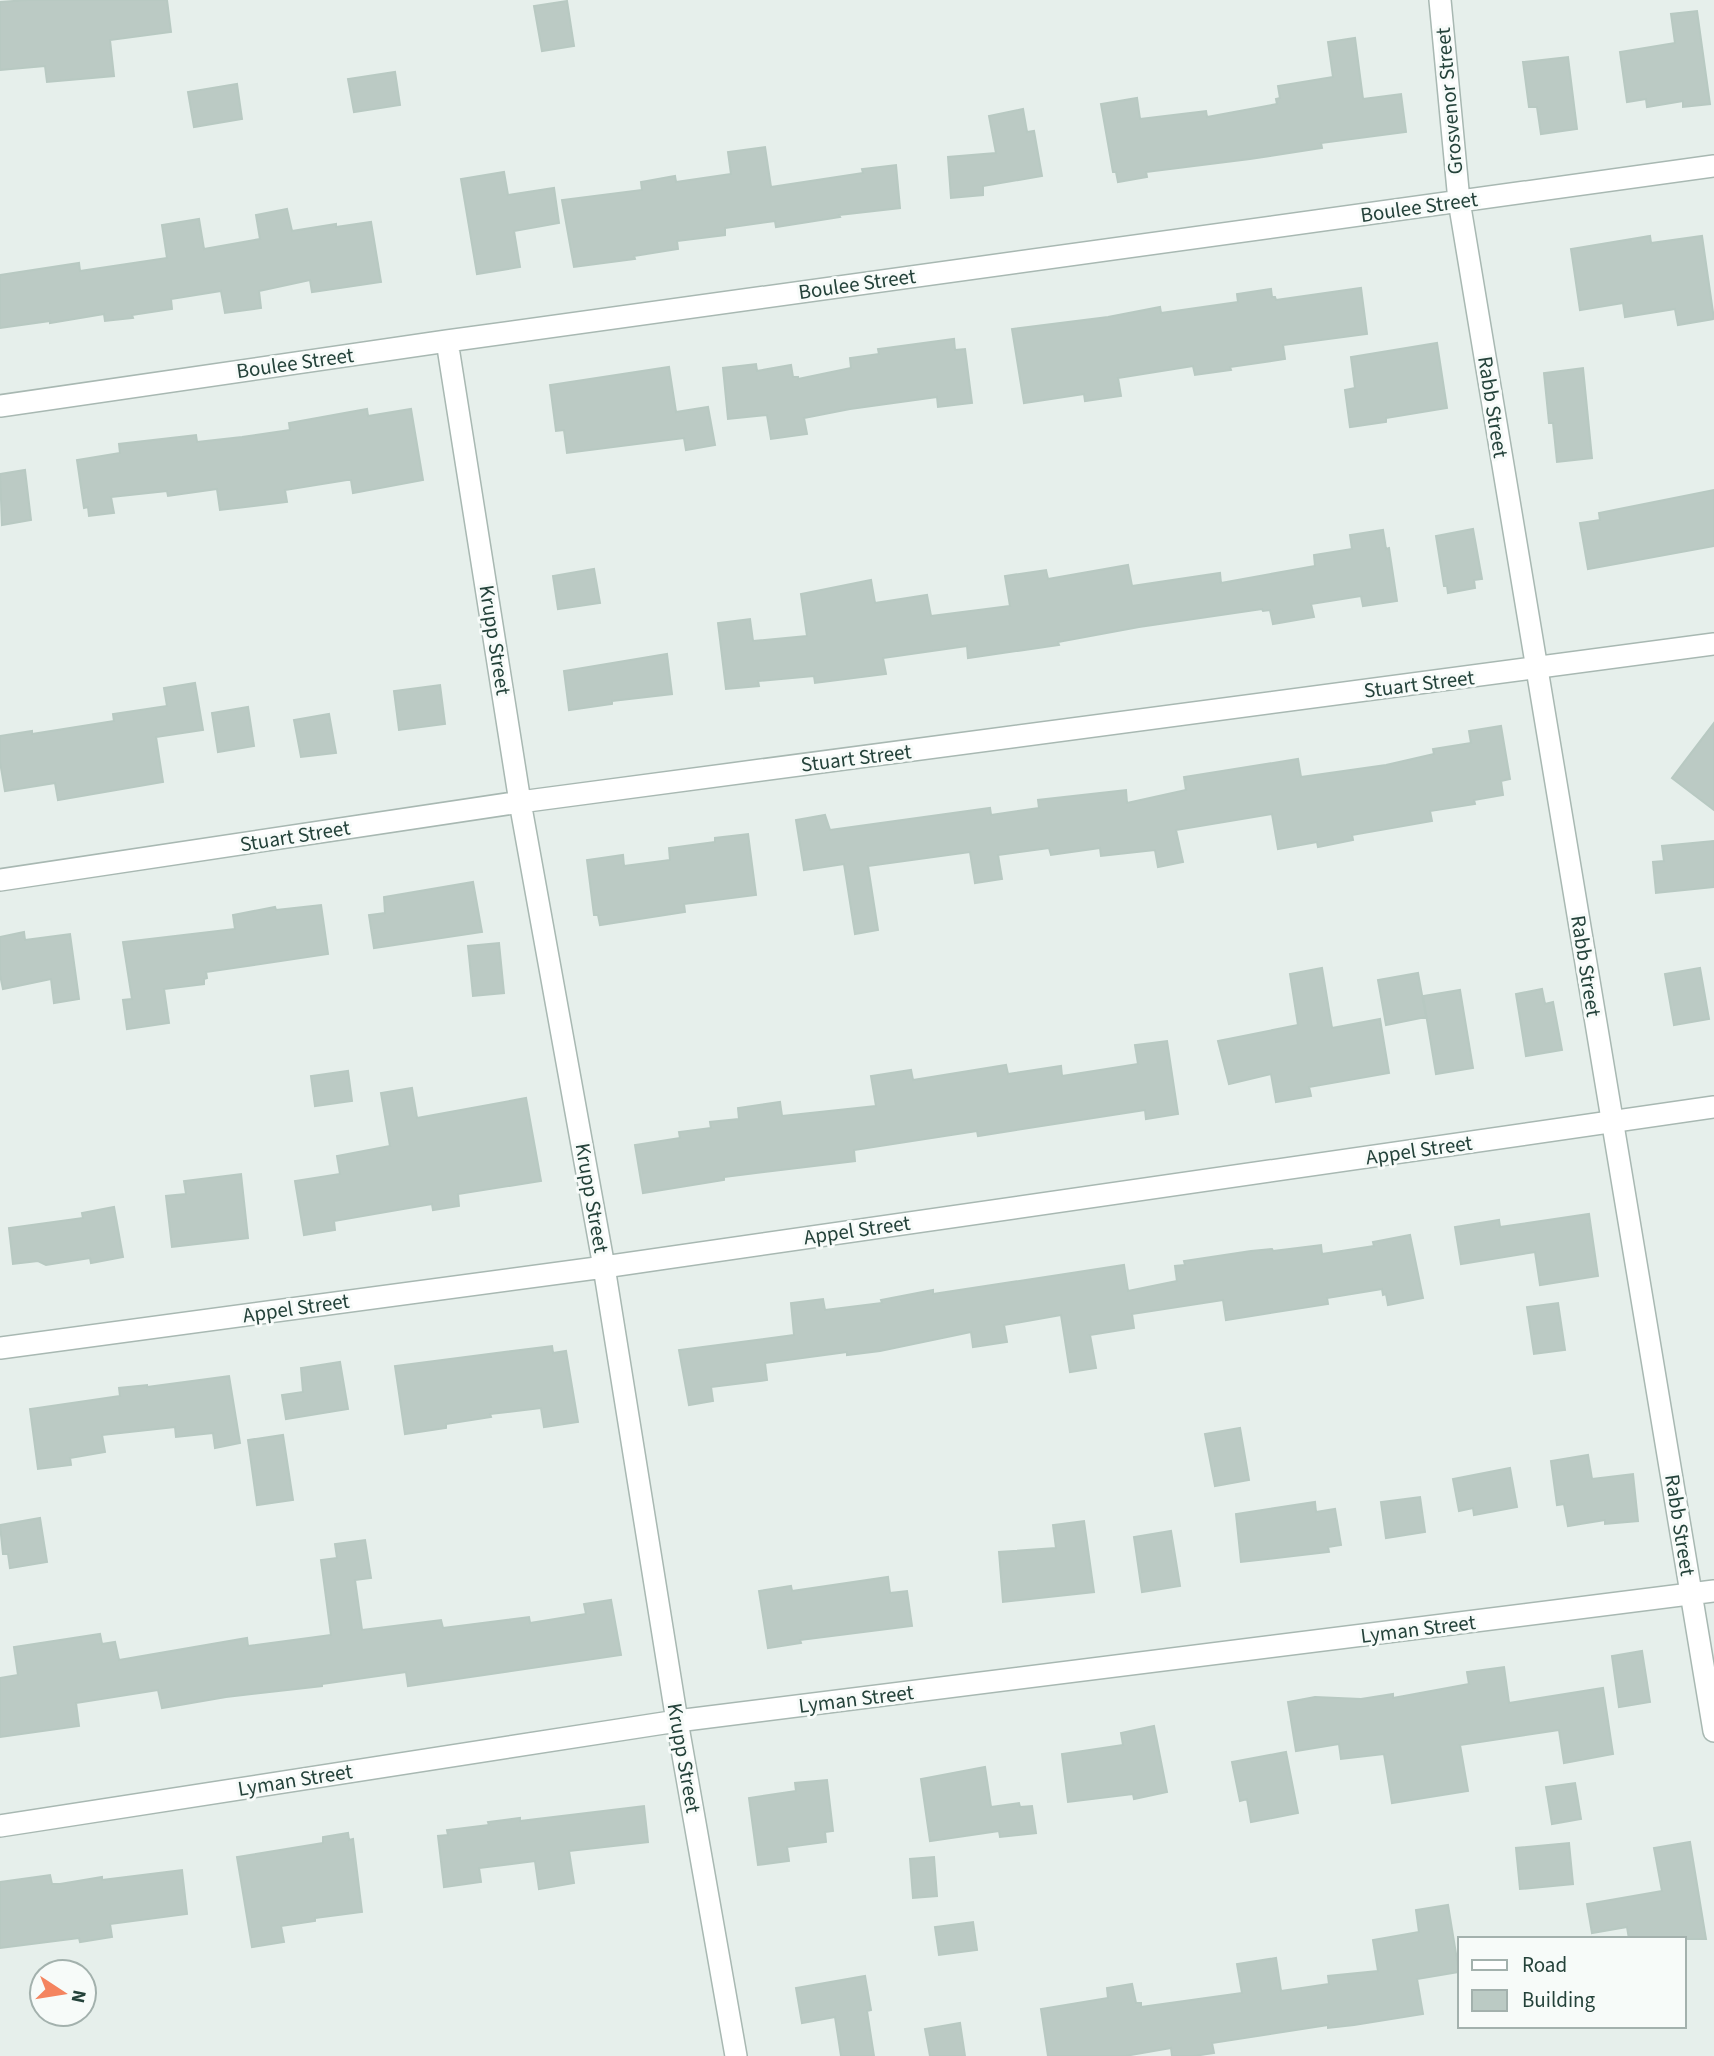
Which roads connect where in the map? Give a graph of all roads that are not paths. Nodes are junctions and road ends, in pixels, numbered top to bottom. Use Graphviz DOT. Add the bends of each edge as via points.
graph roads {
  1 [pos="1440,0"];
  2 [pos="1714,166"];
  3 [pos="1459,201"];
  4 [pos="447,341"];
  5 [pos="0,406"];
  6 [pos="1714,644"];
  7 [pos="1536,669"];
  8 [pos="520,802"];
  9 [pos="0,880"];
  10 [pos="1714,1107"];
  11 [pos="1612,1122"];
  12 [pos="604,1267"];
  13 [pos="0,1348"];
  14 [pos="1714,1591"];
  15 [pos="1691,1594"];
  16 [pos="677,1721"];
  17 [pos="1714,1731"];
  18 [pos="0,1826"];
  19 [pos="736,2056"];
  1 -- 3 [label="street, Grosvenor Street"];
  2 -- 3 [label="street, Boulee Street"];
  3 -- 4 [label="street, Boulee Street"];
  3 -- 7 [label="street, Rabb Street"];
  4 -- 5 [label="street, Boulee Street"];
  4 -- 8 [label="street, Krupp Street"];
  6 -- 7 [label="street, Stuart Street"];
  7 -- 8 [label="street, Stuart Street"];
  7 -- 11 [label="street, Rabb Street"];
  8 -- 9 [label="street, Stuart Street"];
  8 -- 12 [label="street, Krupp Street"];
  10 -- 11 [label="street, Appel Street"];
  11 -- 12 [label="street, Appel Street"];
  11 -- 15 [label="street, Rabb Street"];
  12 -- 13 [label="street, Appel Street"];
  12 -- 16 [label="street, Krupp Street"];
  14 -- 15 [label="street, Lyman Street"];
  15 -- 16 [label="street, Lyman Street"];
  15 -- 17 [label="street, Rabb Street"];
  16 -- 18 [label="street, Lyman Street"];
  16 -- 19 [label="street, Krupp Street"];
}
